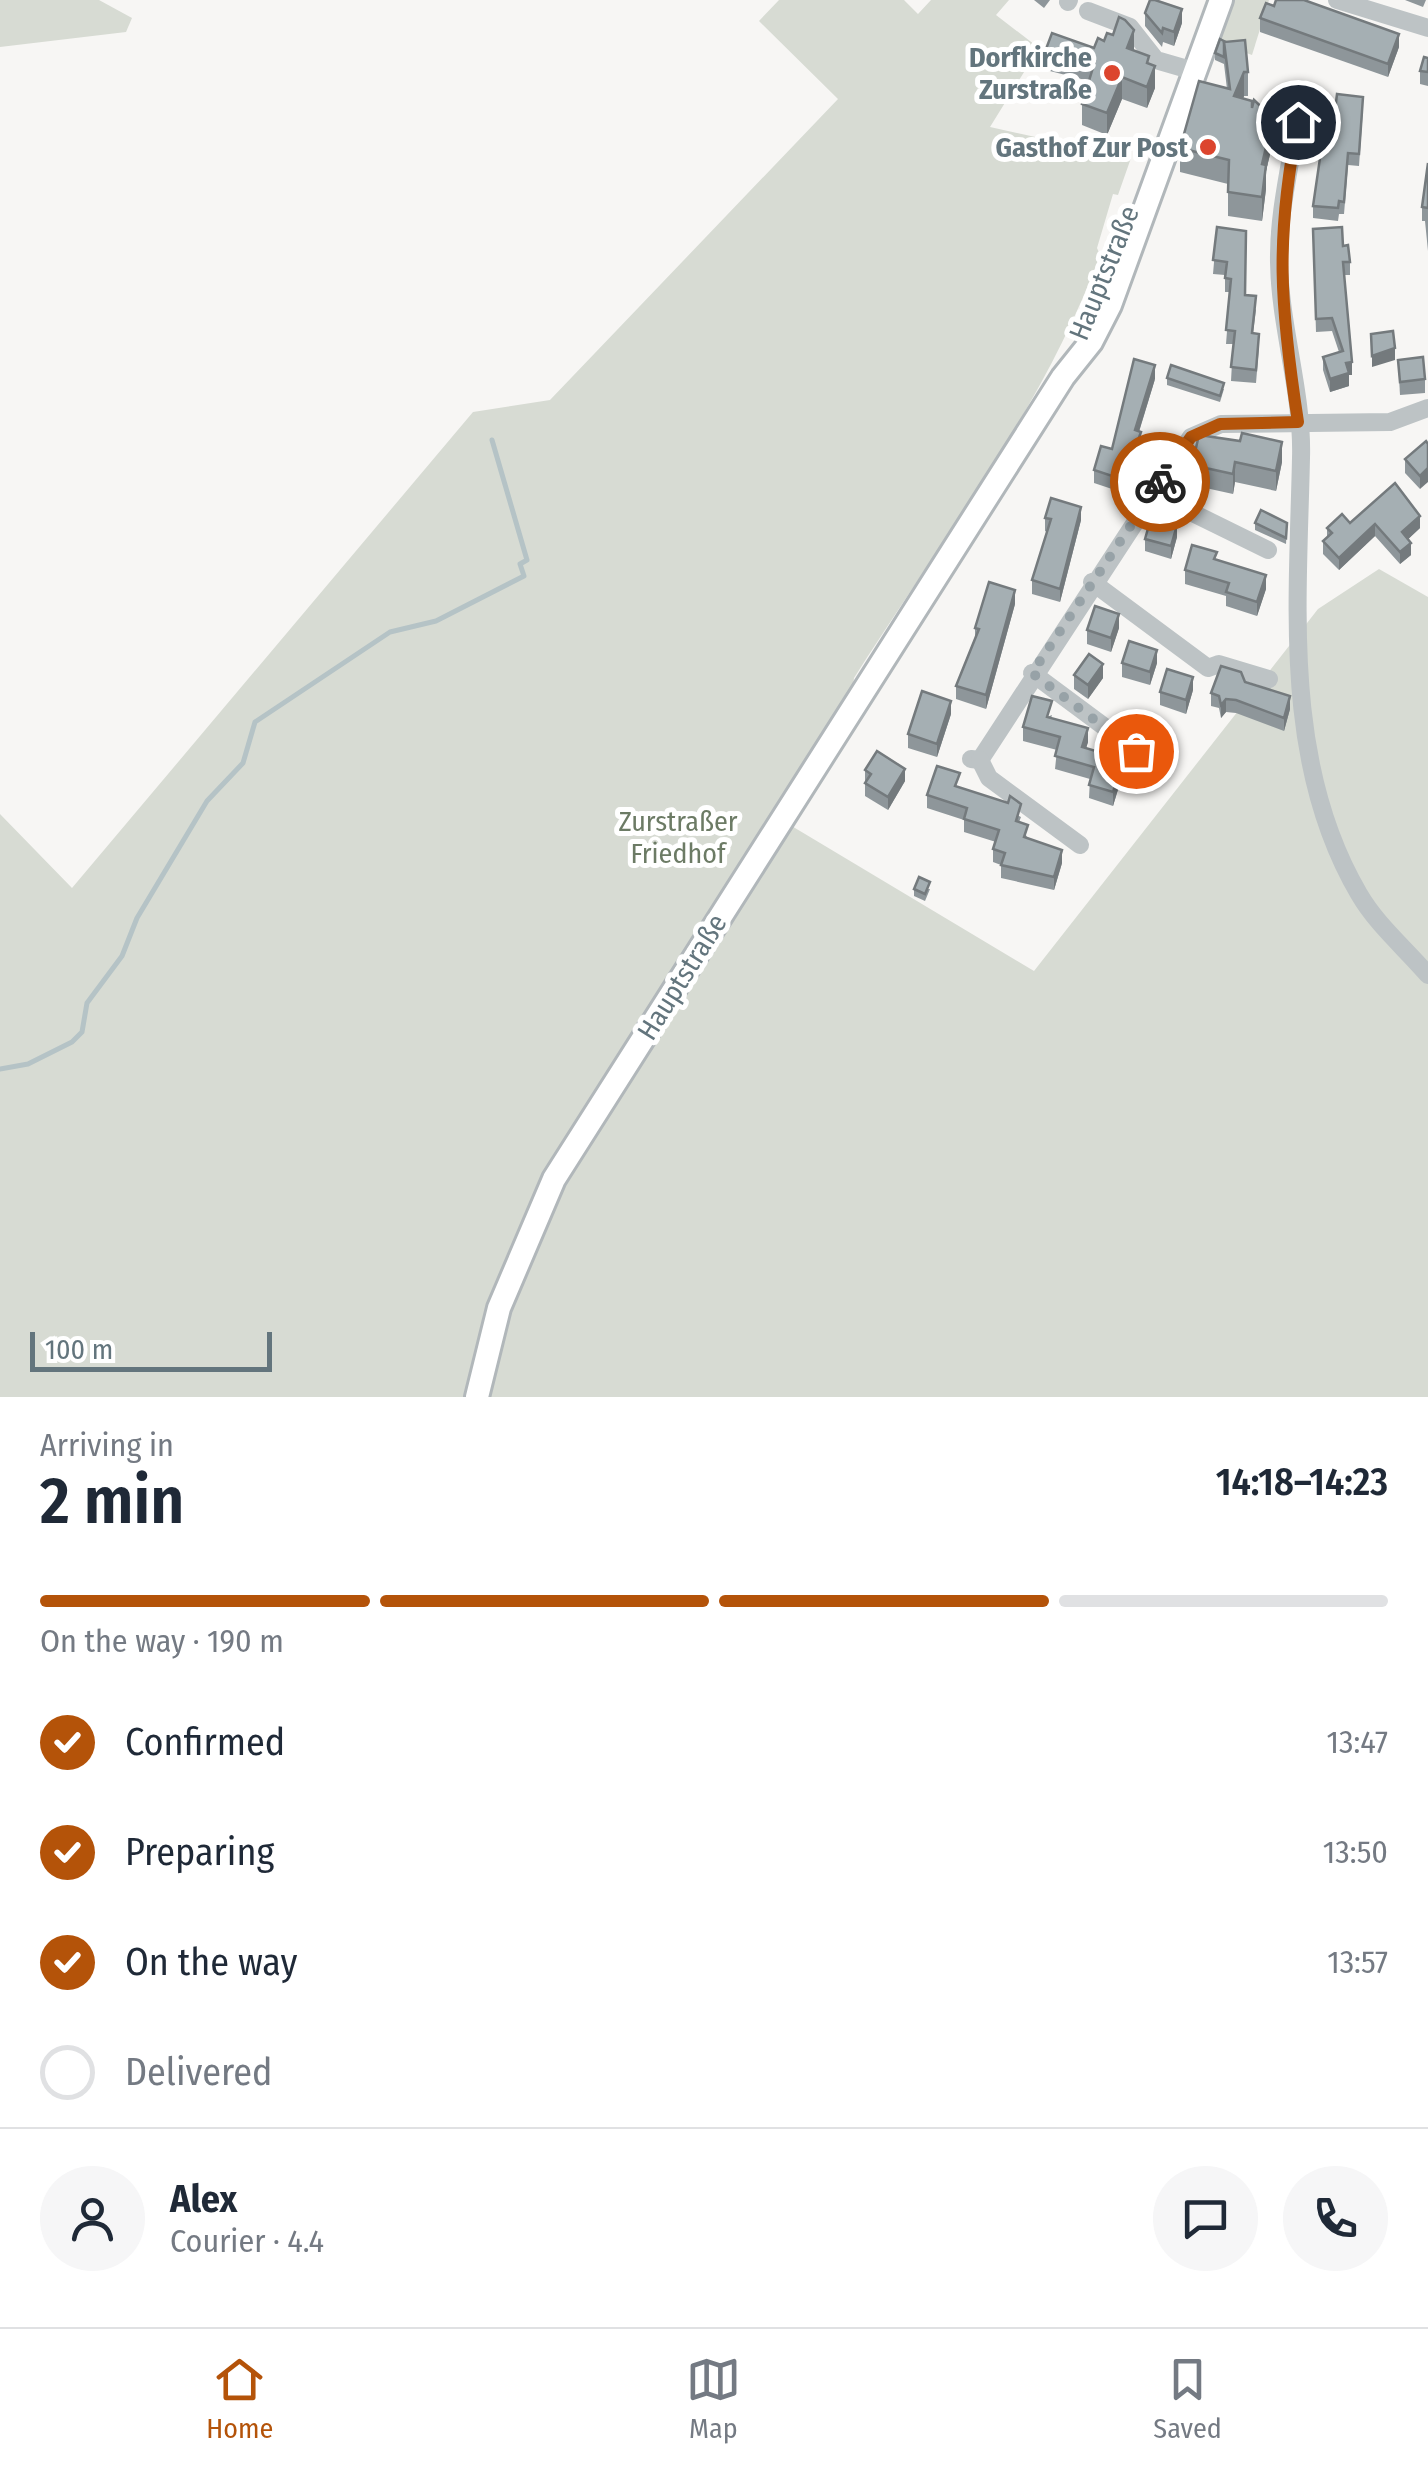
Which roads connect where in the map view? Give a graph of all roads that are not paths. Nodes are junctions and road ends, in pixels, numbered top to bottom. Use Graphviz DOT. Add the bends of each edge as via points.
graph roads {
  1 [pos="1206,0"];
  2 [pos="1221,0"];
  3 [pos="1337,0"];
  4 [pos="1088,11"];
  5 [pos="1428,28"];
  6 [pos="1188,69"];
  7 [pos="1300,89"];
  8 [pos="1428,408"];
  9 [pos="1298,422"];
  10 [pos="1152,493"];
  11 [pos="1268,550"];
  12 [pos="1092,582"];
  13 [pos="1032,673"];
  14 [pos="1268,679"];
  15 [pos="1136,751"];
  16 [pos="1080,845"];
  17 [pos="1428,975"];
  18 [pos="477,1397"];
  1 -- 6 [label="main road, Hauptstraße"];
  2 -- 6 [label="main road, Hauptstraße"];
  3 -- 5 [label="street"];
  4 -- 6 [label="street" via="1130,28 1156,60"];
  6 -- 18 [label="main road, Hauptstraße" via="1110,305 1091,342 561,1167 526,1235"];
  7 -- 9 [label="street" via="1279,258"];
  8 -- 9 [label="street" via="1390,422"];
  9 -- 10 [label="street" via="1220,424 1191,437"];
  9 -- 17 [label="street" via="1299,665 1312,781 1359,894"];
  10 -- 11 [label="street"];
  10 -- 12 [label="street"];
  12 -- 13 [label="street"];
  12 -- 14 [label="street" via="1208,668 1219,664"];
  13 -- 15 [label="street"];
  13 -- 16 [label="street" via="976,760 989,778"];
}
